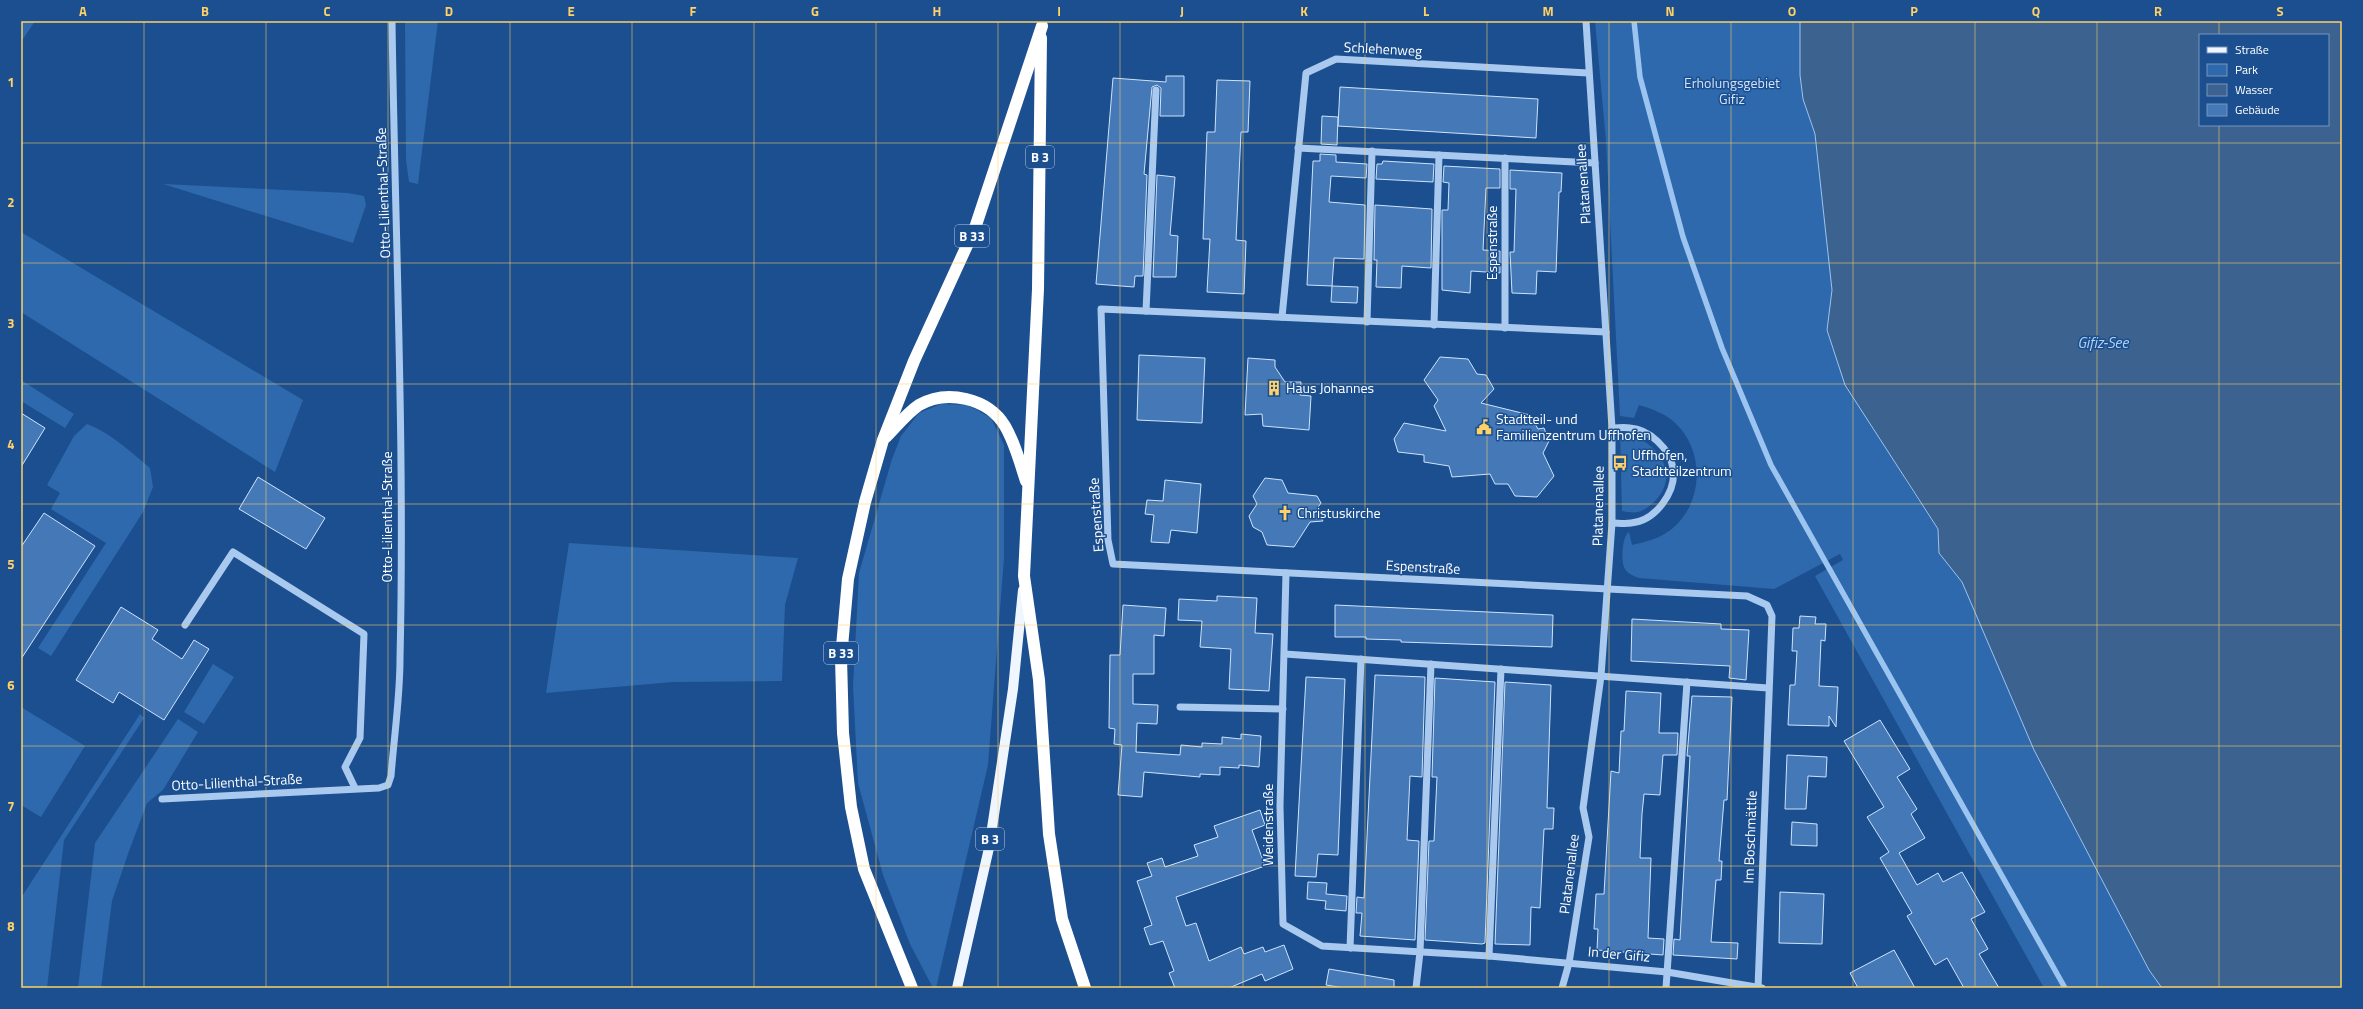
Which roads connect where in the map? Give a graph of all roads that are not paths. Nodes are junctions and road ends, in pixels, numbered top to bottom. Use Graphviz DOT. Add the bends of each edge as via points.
graph roads {
  1 [pos="392,21"];
  2 [pos="1586,21"];
  3 [pos="1042,23"];
  4 [pos="1588,73"];
  5 [pos="1156,90"];
  6 [pos="1298,148"];
  7 [pos="1372,151"];
  8 [pos="1439,155"];
  9 [pos="1505,158"];
  10 [pos="1595,163"];
  11 [pos="1146,311"];
  12 [pos="1282,317"];
  13 [pos="1368,322"];
  14 [pos="1434,325"];
  15 [pos="1505,328"];
  16 [pos="1606,332"];
  17 [pos="1612,428"];
  18 [pos="883,440"];
  19 [pos="1028,485"];
  20 [pos="1612,523"];
  21 [pos="1286,573"];
  22 [pos="1024,576"];
  23 [pos="1607,590"];
  24 [pos="185,625"];
  25 [pos="1285,654"];
  26 [pos="1361,659"];
  27 [pos="1431,664"];
  28 [pos="1501,669"];
  29 [pos="1601,676"];
  30 [pos="1687,682"];
  31 [pos="1768,688"];
  32 [pos="1180,707"];
  33 [pos="1283,709"];
  34 [pos="355,788"];
  35 [pos="162,799"];
  36 [pos="1350,948"];
  37 [pos="1420,952"];
  38 [pos="1489,956"];
  39 [pos="1569,963"];
  40 [pos="1667,972"];
  41 [pos="910,984"];
  42 [pos="957,988"];
  43 [pos="1085,988"];
  44 [pos="1416,988"];
  45 [pos="1562,988"];
  46 [pos="1666,988"];
  47 [pos="1760,988"];
  1 -- 34 [label="street, Otto-Lilienthal-Straße" via="394,189 399,297 400,660 391,776 388,785 379,788"];
  2 -- 4 [label="street, Platanenallee"];
  3 -- 18 [label="highway, B 33" via="975,228 914,361"];
  3 -- 19 [label="highway, B 3" via="1038,289"];
  4 -- 6 [label="street, Schlehenweg" via="1336,59 1306,73"];
  4 -- 10 [label="street, Platanenallee"];
  5 -- 11 [label="street"];
  6 -- 7 [label="street"];
  6 -- 12 [label="street, Schlehenweg"];
  7 -- 8 [label="street"];
  7 -- 13 [label="street"];
  8 -- 9 [label="street"];
  8 -- 14 [label="street"];
  9 -- 10 [label="street"];
  9 -- 15 [label="street, Espenstraße"];
  10 -- 16 [label="street, Platanenallee"];
  11 -- 12 [label="street, Espenstraße"];
  11 -- 21 [label="street, Espenstraße" via="1102,309 1108,540 1114,564"];
  12 -- 13 [label="street, Espenstraße"];
  13 -- 14 [label="street, Espenstraße"];
  14 -- 15 [label="street, Espenstraße"];
  15 -- 16 [label="street, Espenstraße"];
  16 -- 17 [label="street, Platanenallee"];
  17 -- 20 [label="street, Platanenallee"];
  17 -- 20 [label="street" via="1631,428 1650,434 1664,448 1673,468 1671,486 1664,503 1650,517 1632,524"];
  18 -- 19 [label="highway" via="918,406 934,398 973,400 991,410 1005,426"];
  18 -- 41 [label="highway, B 33" via="865,502 848,579 841,658 843,733 851,807 864,869"];
  19 -- 22 [label="highway, B 3"];
  20 -- 23 [label="street, Platanenallee"];
  21 -- 23 [label="street, Espenstraße"];
  21 -- 25 [label="street, Weidenstraße"];
  22 -- 42 [label="main road, B 3" via="1013,689 989,848"];
  22 -- 43 [label="highway" via="1039,680 1049,834 1062,919"];
  23 -- 29 [label="street, Platanenallee"];
  23 -- 31 [label="street, Im Boschmättle" via="1747,596 1767,605 1772,616"];
  24 -- 34 [label="street" via="233,552 364,634 360,738 345,768"];
  25 -- 26 [label="street"];
  25 -- 33 [label="street, Weidenstraße"];
  26 -- 27 [label="street"];
  26 -- 36 [label="street"];
  27 -- 28 [label="street"];
  27 -- 37 [label="street"];
  28 -- 29 [label="street"];
  28 -- 38 [label="street"];
  29 -- 30 [label="street"];
  29 -- 39 [label="street, Platanenallee" via="1583,808 1589,837"];
  30 -- 31 [label="street"];
  30 -- 40 [label="street"];
  31 -- 47 [label="street, Im Boschmättle"];
  32 -- 33 [label="street"];
  33 -- 36 [label="street, Weidenstraße" via="1280,806 1283,924 1322,946"];
  34 -- 35 [label="street, Otto-Lilienthal-Straße"];
  36 -- 37 [label="street, Weidenstraße"];
  37 -- 38 [label="street, Weidenstraße"];
  37 -- 44 [label="street"];
  38 -- 39 [label="street, Weidenstraße"];
  39 -- 40 [label="street, In der Gifiz"];
  39 -- 45 [label="street, Platanenallee"];
  40 -- 46 [label="street, In der Gifiz"];
  40 -- 47 [label="street, In der Gifiz"];
}
